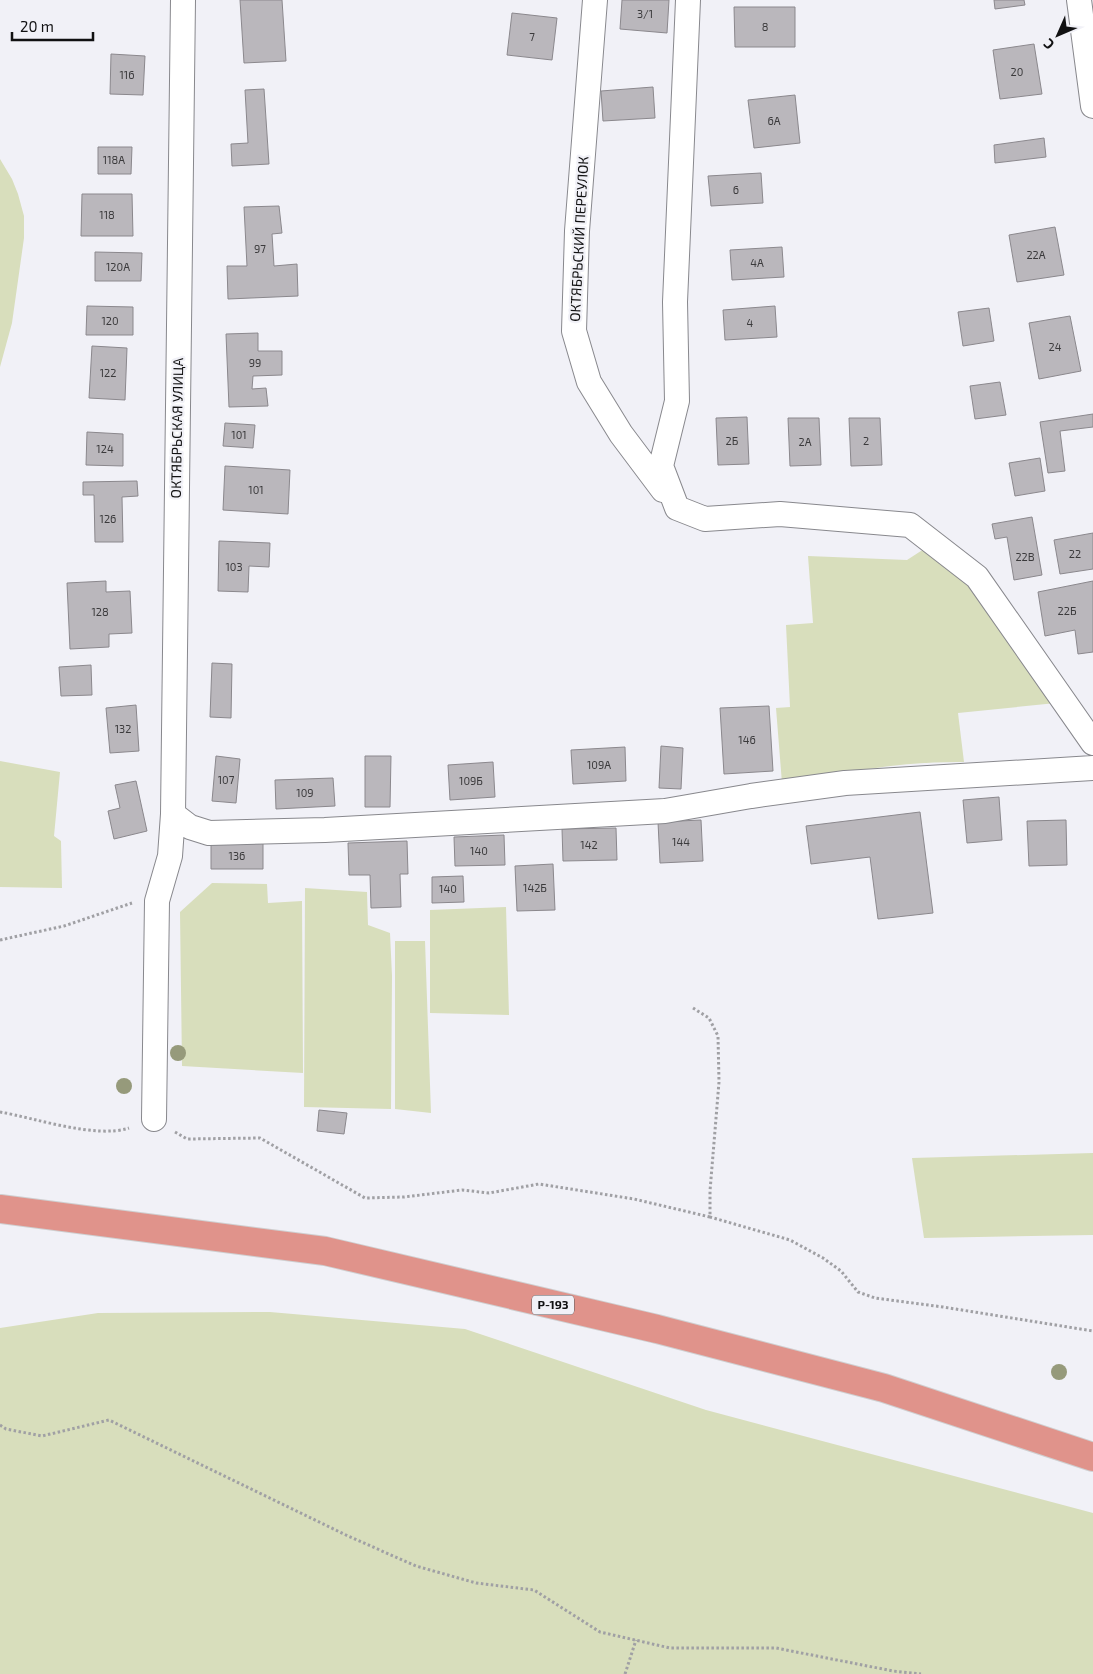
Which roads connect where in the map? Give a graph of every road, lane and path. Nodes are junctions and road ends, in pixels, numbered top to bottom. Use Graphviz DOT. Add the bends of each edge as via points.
graph roads {
  1 [pos="183,0"];
  2 [pos="595,0"];
  3 [pos="688,0"];
  4 [pos="1079,0"];
  5 [pos="1093,106"];
  6 [pos="677,508"];
  7 [pos="1093,743"];
  8 [pos="1093,768"];
  9 [pos="173,814"];
  10 [pos="133,903"];
  11 [pos="0,940"];
  12 [pos="693,1008"];
  13 [pos="0,1112"];
  14 [pos="154,1119"];
  15 [pos="0,1209"];
  16 [pos="710,1217"];
  17 [pos="1093,1331"];
  18 [pos="0,1425"];
  19 [pos="1093,1457"];
  20 [pos="636,1640"];
  21 [pos="625,1674"];
  22 [pos="921,1674"];
  1 -- 9 [label="street, ОКТЯБРЬСКАЯ УЛИЦА"];
  2 -- 6 [label="street, ОКТЯБРЬСКИЙ ПЕРЕУЛОК" via="577,230 574,331 589,382 621,434"];
  3 -- 6 [label="street" via="674,302 677,401 661,466"];
  4 -- 5 [label="street"];
  6 -- 7 [label="street" via="705,519 780,514 910,525 977,577"];
  8 -- 9 [label="street" via="846,783 665,811 325,830 209,833 190,828"];
  9 -- 14 [label="street, ОКТЯБРЬСКАЯ УЛИЦА" via="170,856 157,901"];
  10 -- 11 [label="path" via="64,926"];
  12 -- 16 [label="path" via="709,1018 718,1036 719,1082"];
  13 -- 14 [label="path" via="52,1124 120,1131"];
  14 -- 16 [label="path" via="186,1140 260,1138 365,1198 462,1190 489,1193 540,1184 634,1199"];
  15 -- 19 [label="highway, Р-193" via="325,1251 657,1329 884,1388"];
  16 -- 17 [label="path" via="790,1240 841,1271 858,1292 875,1298"];
  18 -- 20 [label="path" via="42,1436 109,1420 416,1566 476,1583 534,1590 600,1632"];
  20 -- 21 [label="path"];
  20 -- 22 [label="path" via="670,1648 776,1648"];
}
